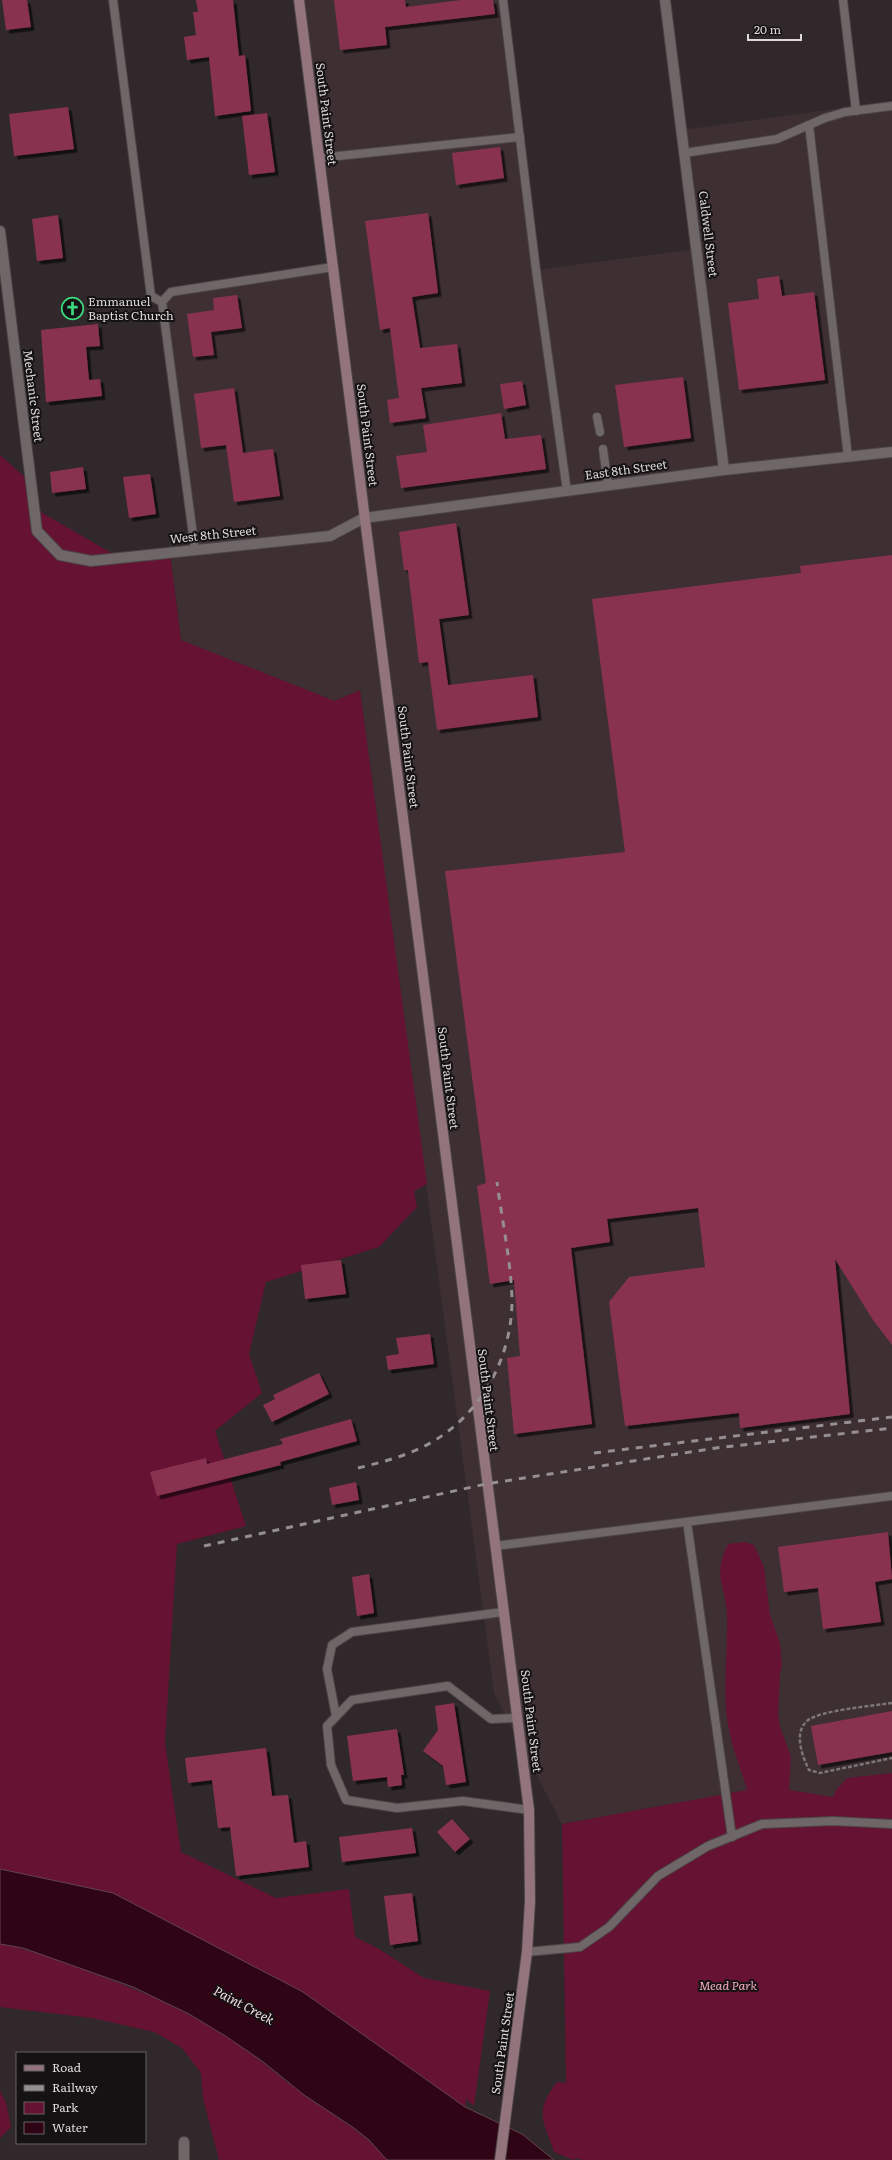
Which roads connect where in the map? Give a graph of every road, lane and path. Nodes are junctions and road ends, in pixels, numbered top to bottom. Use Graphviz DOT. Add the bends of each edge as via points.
graph roads {
  1 [pos="113,0"];
  2 [pos="299,0"];
  3 [pos="504,0"];
  4 [pos="665,0"];
  5 [pos="843,0"];
  6 [pos="892,106"];
  7 [pos="856,111"];
  8 [pos="809,125"];
  9 [pos="520,137"];
  10 [pos="684,153"];
  11 [pos="319,158"];
  12 [pos="0,231"];
  13 [pos="333,267"];
  14 [pos="162,302"];
  15 [pos="598,417"];
  16 [pos="600,432"];
  17 [pos="603,449"];
  18 [pos="892,452"];
  19 [pos="848,456"];
  20 [pos="724,470"];
  21 [pos="608,486"];
  22 [pos="567,491"];
  23 [pos="364,518"];
  24 [pos="195,550"];
  25 [pos="60,555"];
  26 [pos="892,1496"];
  27 [pos="688,1522"];
  28 [pos="495,1546"];
  29 [pos="503,1612"];
  30 [pos="892,1703"];
  31 [pos="336,1716"];
  32 [pos="518,1718"];
  33 [pos="892,1758"];
  34 [pos="529,1810"];
  35 [pos="892,1824"];
  36 [pos="732,1837"];
  37 [pos="527,1952"];
  38 [pos="184,2142"];
  39 [pos="184,2160"];
  40 [pos="500,2160"];
  1 -- 14 [label="lane" via="151,296"];
  2 -- 11 [label="main road, South Paint Street"];
  3 -- 9 [label="lane"];
  4 -- 10 [label="street, Caldwell Street"];
  5 -- 7 [label="lane"];
  6 -- 7 [label="lane"];
  7 -- 8 [label="lane" via="825,118"];
  8 -- 10 [label="lane" via="777,138"];
  8 -- 19 [label="lane"];
  9 -- 11 [label="lane"];
  9 -- 22 [label="lane"];
  10 -- 20 [label="street, Caldwell Street"];
  11 -- 13 [label="main road, South Paint Street"];
  12 -- 25 [label="street, Mechanic Street" via="37,530"];
  13 -- 14 [label="lane" via="171,292"];
  13 -- 23 [label="main road, South Paint Street"];
  14 -- 24 [label="lane"];
  15 -- 16 [label="lane"];
  17 -- 21 [label="lane"];
  18 -- 19 [label="street, East 8th Street"];
  19 -- 20 [label="street, East 8th Street"];
  20 -- 21 [label="street, East 8th Street"];
  21 -- 22 [label="street, East 8th Street"];
  22 -- 23 [label="street, East 8th Street"];
  23 -- 24 [label="street, West 8th Street" via="330,536"];
  23 -- 28 [label="main road, South Paint Street"];
  24 -- 25 [label="street, West 8th Street" via="91,561"];
  26 -- 27 [label="lane"];
  27 -- 28 [label="lane"];
  27 -- 36 [label="lane"];
  28 -- 29 [label="main road, South Paint Street"];
  29 -- 31 [label="lane" via="352,1632 332,1646 327,1669"];
  29 -- 32 [label="main road, South Paint Street"];
  30 -- 33 [label="path" via="820,1714 807,1721 802,1730 801,1741 802,1756 809,1770 820,1773"];
  31 -- 32 [label="lane" via="352,1700 448,1686 491,1719"];
  31 -- 34 [label="lane" via="327,1726 331,1765 346,1800 397,1808 463,1801"];
  32 -- 34 [label="main road, South Paint Street"];
  34 -- 37 [label="main road, South Paint Street" via="530,1901"];
  35 -- 36 [label="lane" via="833,1821 762,1824"];
  36 -- 37 [label="lane" via="708,1846 658,1876 609,1927 580,1947"];
  37 -- 40 [label="main road, South Paint Street"];
  38 -- 39 [label="street"];
}
